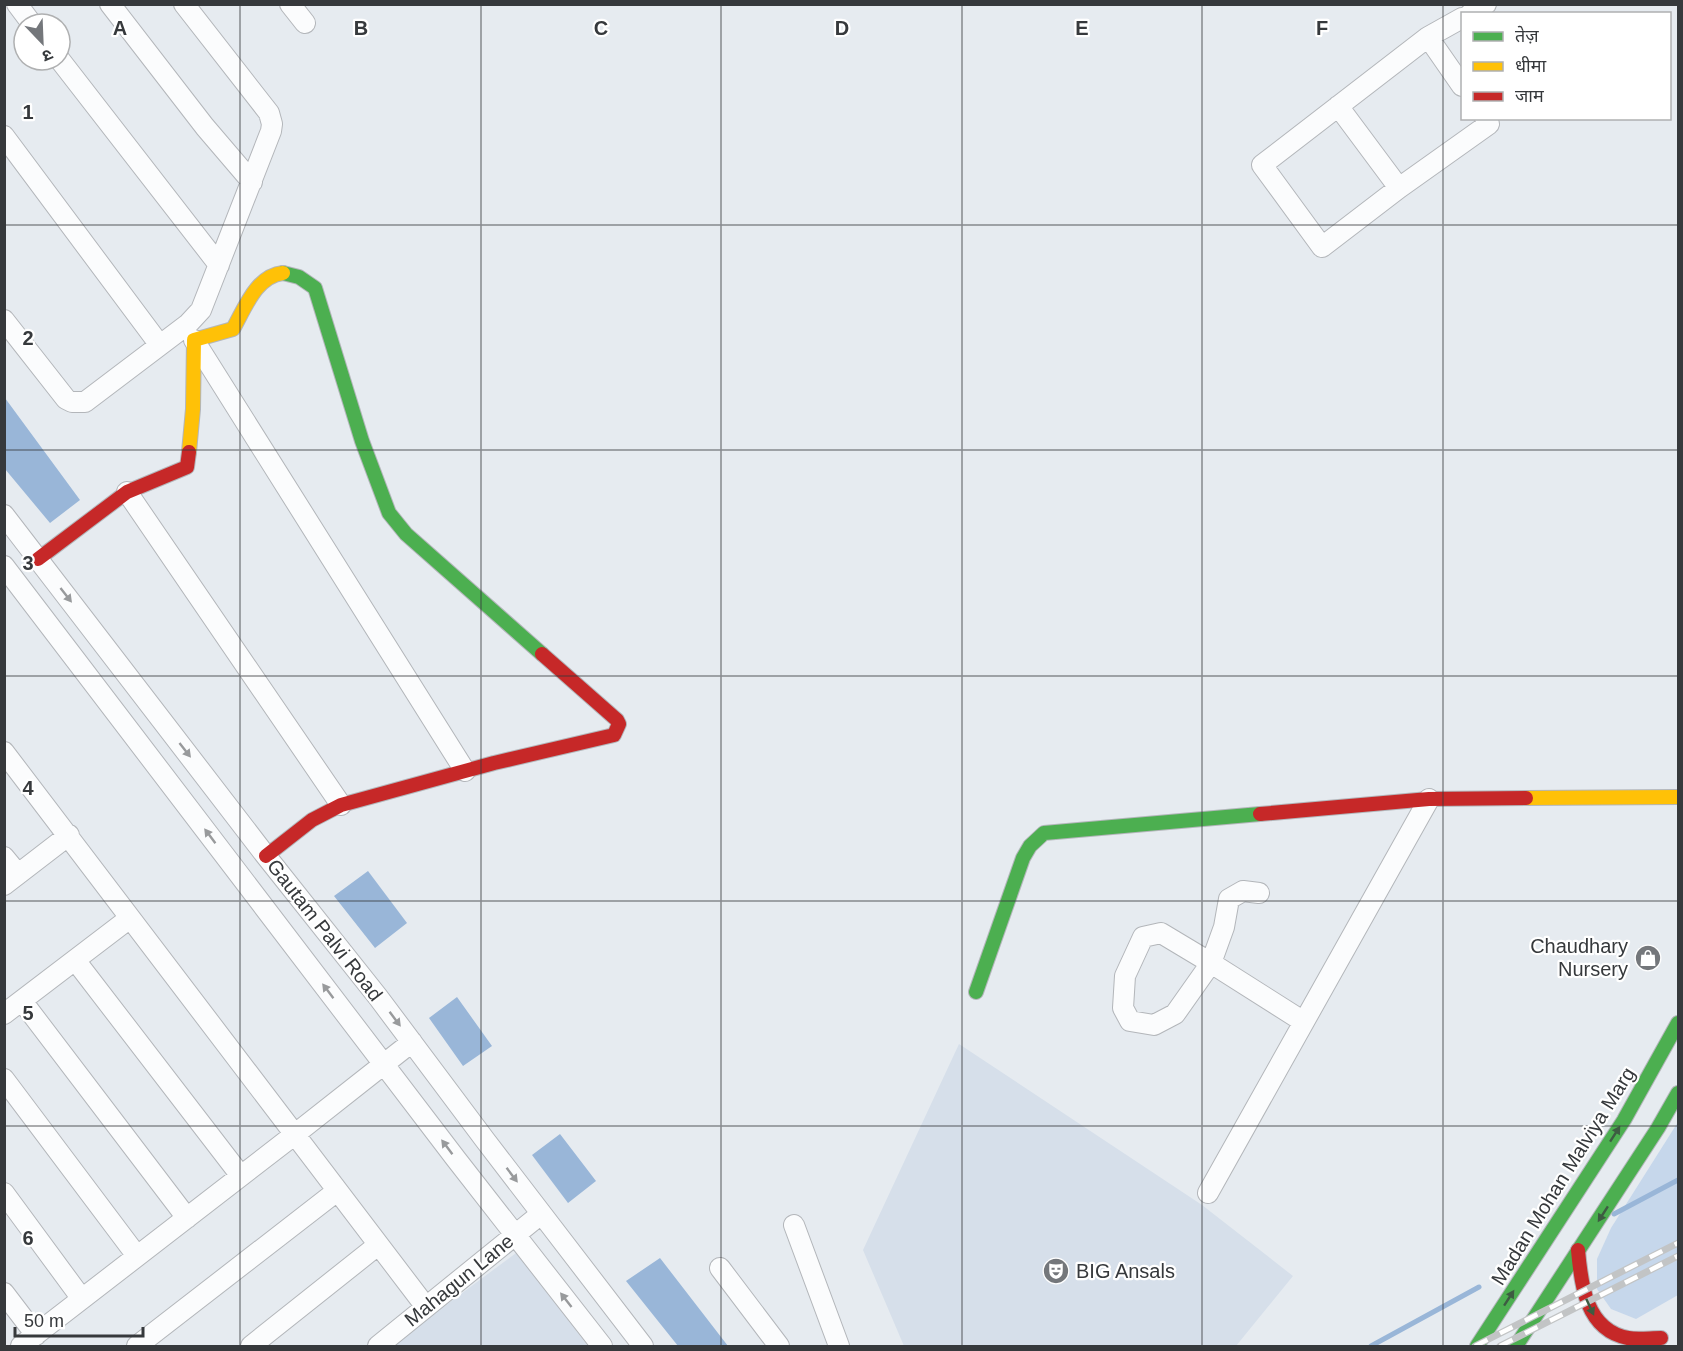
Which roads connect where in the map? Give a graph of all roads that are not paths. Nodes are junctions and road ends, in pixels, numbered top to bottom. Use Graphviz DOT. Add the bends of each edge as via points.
graph roads {
  1 [pos="110,4"];
  2 [pos="184,4"];
  3 [pos="290,4"];
  4 [pos="1486,4"];
  5 [pos="1473,12"];
  6 [pos="1461,19"];
  7 [pos="305,23"];
  8 [pos="1428,37"];
  9 [pos="69,72"];
  10 [pos="1461,85"];
  11 [pos="1338,106"];
  12 [pos="1486,120"];
  13 [pos="4,136"];
  14 [pos="252,182"];
  15 [pos="1399,188"];
  16 [pos="219,265"];
  17 [pos="4,320"];
  18 [pos="194,340"];
  19 [pos="159,344"];
  20 [pos="127,492"];
  21 [pos="4,515"];
  22 [pos="38,559"];
  23 [pos="4,566"];
  24 [pos="4,752"];
  25 [pos="465,771"];
  26 [pos="1678,797"];
  27 [pos="1430,799"];
  28 [pos="341,805"];
  29 [pos="69,836"];
  30 [pos="266,856"];
  31 [pos="4,857"];
  32 [pos="11,880"];
  33 [pos="1259,893"];
  34 [pos="130,918"];
  35 [pos="75,960"];
  36 [pos="1211,963"];
  37 [pos="976,992"];
  38 [pos="22,1001"];
  39 [pos="4,1014"];
  40 [pos="1304,1022"];
  41 [pos="1678,1023"];
  42 [pos="412,1042"];
  43 [pos="384,1064"];
  44 [pos="4,1079"];
  45 [pos="1678,1093"];
  46 [pos="294,1135"];
  47 [pos="241,1176"];
  48 [pos="336,1191"];
  49 [pos="4,1193"];
  50 [pos="1208,1193"];
  51 [pos="541,1214"];
  52 [pos="187,1218"];
  53 [pos="794,1225"];
  54 [pos="515,1235"];
  55 [pos="378,1245"];
  56 [pos="1578,1251"];
  57 [pos="137,1257"];
  58 [pos="720,1268"];
  59 [pos="4,1293"];
  60 [pos="82,1299"];
  61 [pos="426,1307"];
  62 [pos="28,1341"];
  63 [pos="137,1347"];
  64 [pos="251,1347"];
  65 [pos="378,1347"];
  66 [pos="602,1347"];
  67 [pos="643,1347"];
  68 [pos="779,1347"];
  69 [pos="838,1347"];
  70 [pos="1477,1347"];
  71 [pos="1515,1347"];
  72 [pos="1645,1347"];
  1 -- 14 [label="street"];
  2 -- 14 [label="street" via="271,118 271,131"];
  3 -- 7 [label="street"];
  4 -- 5 [label="street"];
  6 -- 8 [label="street"];
  8 -- 10 [label="street"];
  8 -- 11 [label="street"];
  9 -- 16 [label="street"];
  11 -- 15 [label="street"];
  11 -- 15 [label="street" via="1262,165 1322,247"];
  12 -- 15 [label="street" via="1489,124"];
  13 -- 19 [label="street"];
  14 -- 16 [label="street"];
  16 -- 19 [label="street" via="195,318"];
  17 -- 19 [label="street" via="66,399 78,403 85,402"];
  18 -- 20 [label="street" via="187,467"];
  18 -- 25 [label="street"];
  18 -- 25 [label="street" via="233,329 262,280 272,273 285,270 301,276 315,288 362,441 389,513 406,534 619,724 614,735"];
  20 -- 22 [label="street"];
  20 -- 28 [label="street"];
  21 -- 22 [label="street, Gautam Palvi Road"];
  22 -- 30 [label="street, Gautam Palvi Road, one-way"];
  43 -- 23 [label="street, Gautam Palvi Road, one-way"];
  24 -- 29 [label="street"];
  25 -- 28 [label="street"];
  26 -- 27 [label="street"];
  27 -- 37 [label="street" via="1044,833 1023,858"];
  27 -- 40 [label="street"];
  28 -- 30 [label="street" via="312,820"];
  29 -- 32 [label="street"];
  29 -- 34 [label="street"];
  30 -- 42 [label="street, Gautam Palvi Road, one-way"];
  31 -- 32 [label="street"];
  33 -- 36 [label="street" via="1243,891 1229,899"];
  34 -- 35 [label="street"];
  34 -- 46 [label="street"];
  35 -- 38 [label="street"];
  35 -- 47 [label="street"];
  36 -- 36 [label="street" via="1175,1014 1154,1025 1130,1021 1123,1008 1125,976 1143,938 1161,933"];
  36 -- 40 [label="street"];
  38 -- 39 [label="street"];
  38 -- 52 [label="street"];
  40 -- 50 [label="street"];
  70 -- 41 [label="street, Madan Mohan Malviya Marg, one-way" via="1624,1120"];
  42 -- 43 [label="street"];
  42 -- 51 [label="street, Gautam Palvi Road, one-way"];
  43 -- 46 [label="street"];
  54 -- 43 [label="street, Gautam Palvi Road, one-way"];
  44 -- 57 [label="street"];
  45 -- 56 [label="street, one-way"];
  46 -- 47 [label="street"];
  46 -- 48 [label="street"];
  47 -- 52 [label="street"];
  48 -- 55 [label="street"];
  48 -- 63 [label="street"];
  49 -- 60 [label="street"];
  51 -- 54 [label="street, Mahagun Lane"];
  51 -- 67 [label="street, Gautam Palvi Road"];
  52 -- 57 [label="street"];
  53 -- 69 [label="street"];
  54 -- 61 [label="street, Mahagun Lane"];
  66 -- 54 [label="street, Gautam Palvi Road, one-way"];
  55 -- 61 [label="street"];
  55 -- 64 [label="street"];
  56 -- 71 [label="street"];
  56 -- 72 [label="street, one-way" via="1581,1288 1597,1322 1608,1332 1628,1338 1665,1336"];
  57 -- 60 [label="street"];
  58 -- 68 [label="street"];
  59 -- 62 [label="street"];
  60 -- 62 [label="street"];
  61 -- 65 [label="street, Mahagun Lane"];
}
